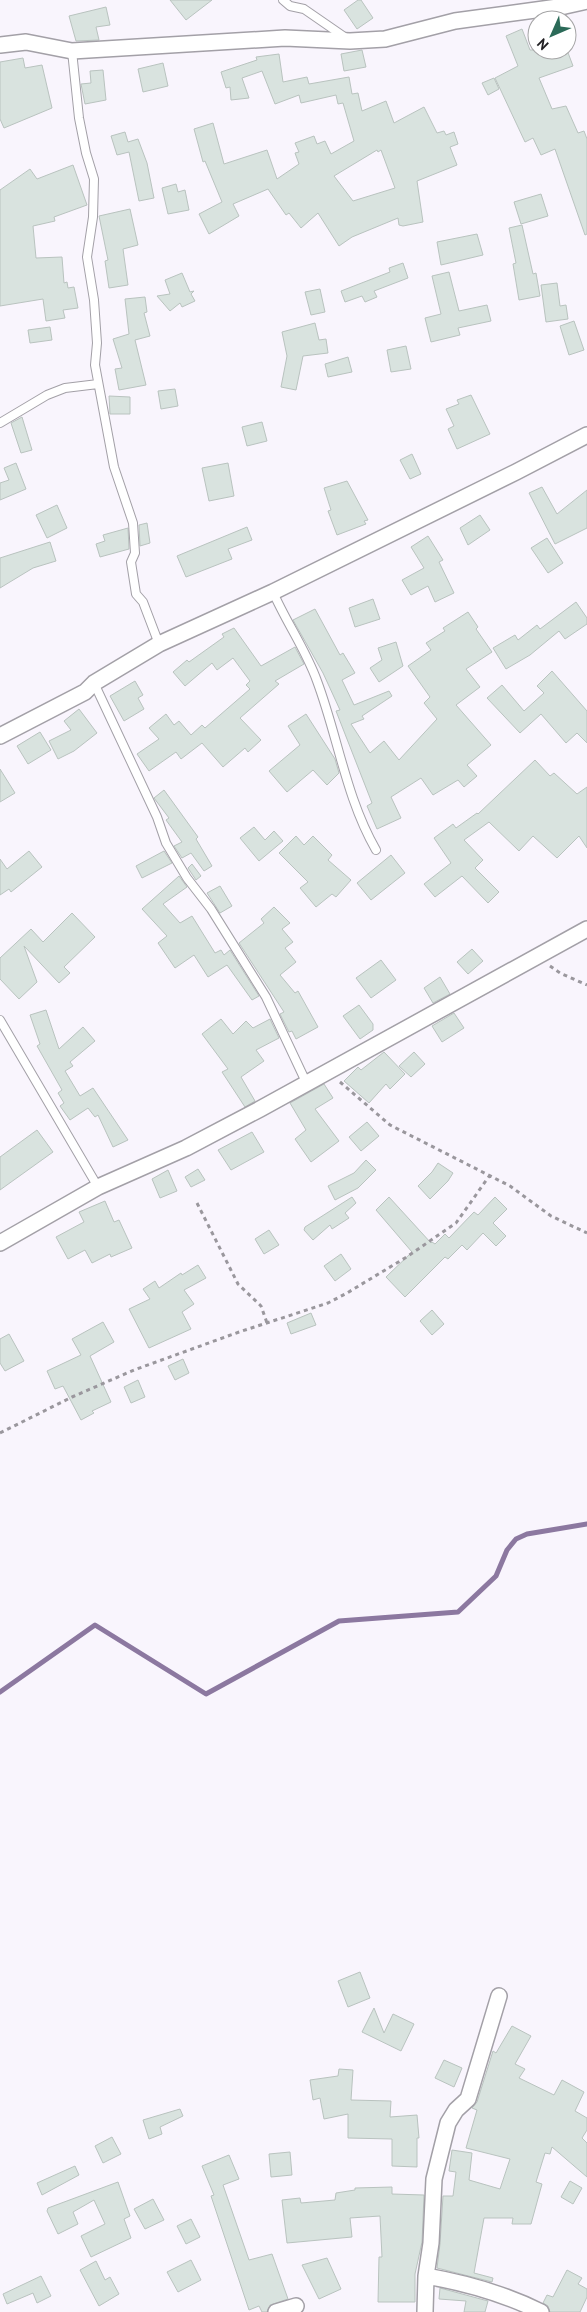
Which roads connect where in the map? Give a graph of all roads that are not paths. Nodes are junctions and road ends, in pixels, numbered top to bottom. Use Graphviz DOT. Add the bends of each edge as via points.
graph roads {
  1 [pos="282,0"];
  2 [pos="587,1"];
  3 [pos="350,41"];
  4 [pos="0,46"];
  5 [pos="72,51"];
  6 [pos="98,384"];
  7 [pos="0,423"];
  8 [pos="587,435"];
  9 [pos="273,592"];
  10 [pos="159,644"];
  11 [pos="94,683"];
  12 [pos="0,736"];
  13 [pos="376,850"];
  14 [pos="587,929"];
  15 [pos="0,1020"];
  16 [pos="306,1082"];
  17 [pos="98,1188"];
  18 [pos="0,1243"];
  19 [pos="499,1996"];
  20 [pos="426,2276"];
  21 [pos="296,2306"];
  22 [pos="276,2312"];
  23 [pos="425,2312"];
  24 [pos="541,2312"];
  1 -- 3 [label="lane" via="290,6 304,9"];
  2 -- 3 [label="street" via="455,21 385,39"];
  3 -- 5 [label="street" via="285,38"];
  4 -- 5 [label="street" via="26,42"];
  5 -- 6 [label="lane" via="79,118 94,179 87,256 94,300"];
  6 -- 7 [label="lane" via="64,388"];
  6 -- 10 [label="lane" via="114,467 133,524 135,553 131,562 136,594 143,602"];
  8 -- 9 [label="street"];
  9 -- 10 [label="street"];
  9 -- 13 [label="lane" via="317,680 347,773 350,793"];
  10 -- 11 [label="street"];
  11 -- 12 [label="street" via="85,692"];
  11 -- 16 [label="lane" via="166,843 266,997"];
  14 -- 16 [label="street"];
  15 -- 17 [label="lane"];
  16 -- 17 [label="street" via="186,1148"];
  17 -- 18 [label="street"];
  19 -- 20 [label="street" via="468,2099 448,2122 434,2179"];
  20 -- 23 [label="street"];
  20 -- 24 [label="street" via="493,2292"];
  21 -- 22 [label="street"];
}
